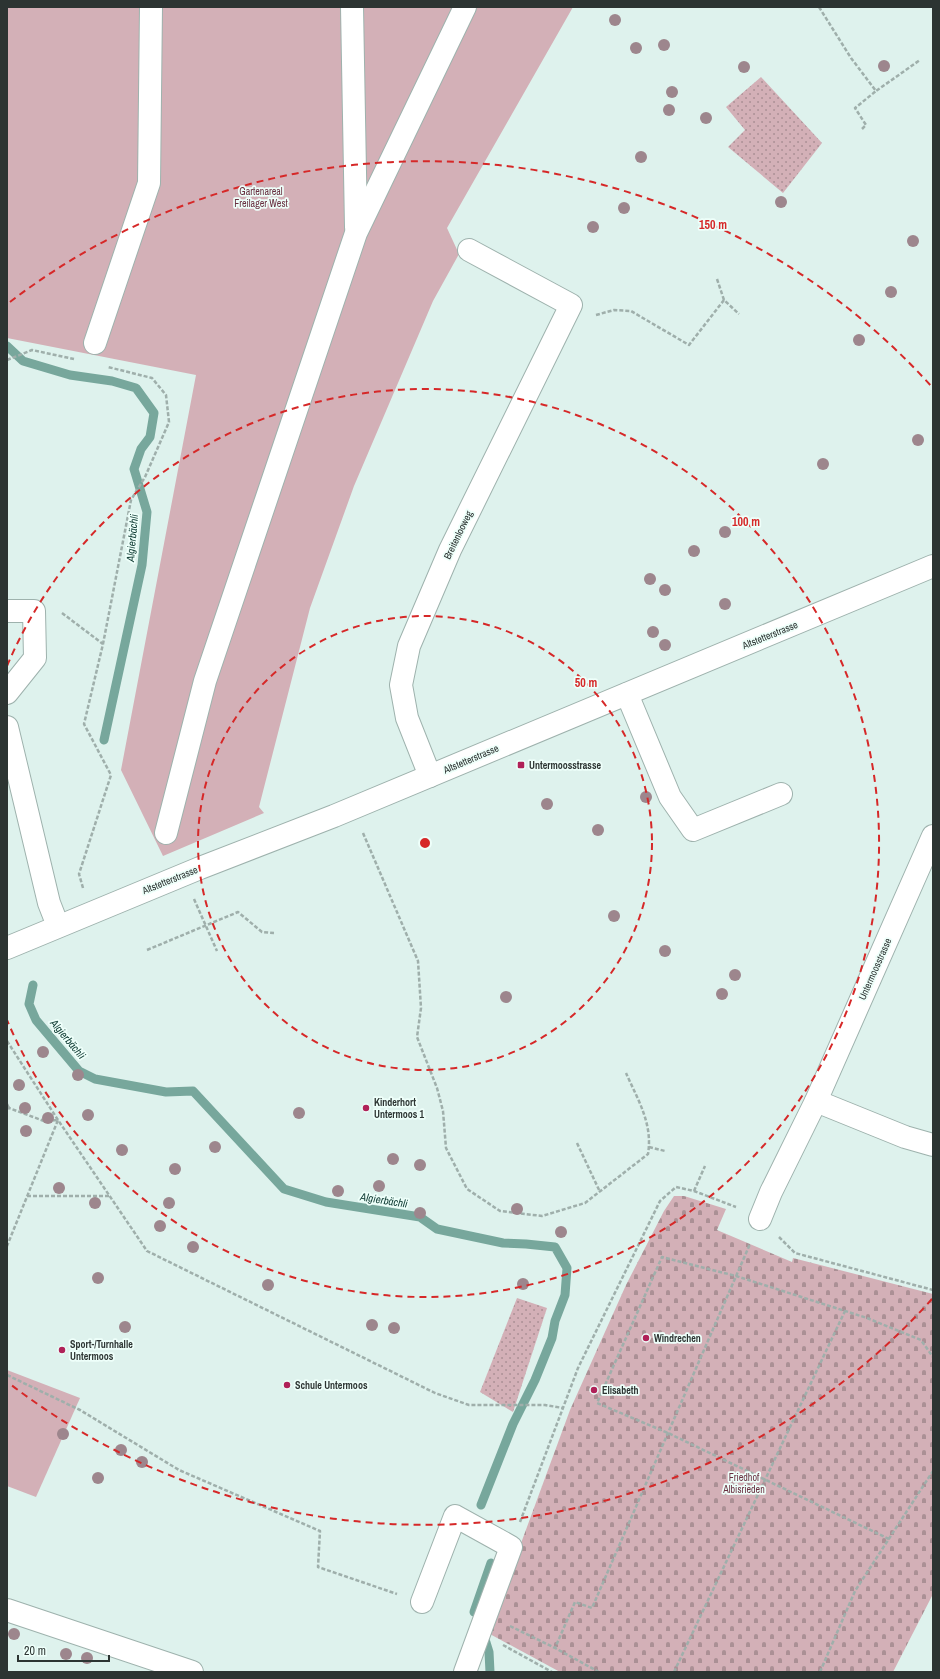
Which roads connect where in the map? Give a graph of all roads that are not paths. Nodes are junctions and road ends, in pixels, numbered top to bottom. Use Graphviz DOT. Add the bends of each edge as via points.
graph roads {
  1 [pos="151,7"];
  2 [pos="352,7"];
  3 [pos="465,7"];
  4 [pos="356,232"];
  5 [pos="469,250"];
  6 [pos="95,343"];
  7 [pos="933,566"];
  8 [pos="7,611"];
  9 [pos="7,693"];
  10 [pos="627,694"];
  11 [pos="7,727"];
  12 [pos="430,776"];
  13 [pos="781,794"];
  14 [pos="166,833"];
  15 [pos="933,836"];
  16 [pos="58,926"];
  17 [pos="7,948"];
  18 [pos="816,1100"];
  19 [pos="933,1145"];
  20 [pos="760,1219"];
  21 [pos="422,1602"];
  22 [pos="7,1610"];
  23 [pos="192,1672"];
  24 [pos="465,1672"];
  1 -- 6 [label="street" via="149,183"];
  2 -- 4 [label="street"];
  3 -- 4 [label="street"];
  4 -- 14 [label="street" via="205,680"];
  5 -- 12 [label="street, Breitenlooweg" via="571,305 450,550 409,646 401,685 407,718"];
  7 -- 10 [label="street, Altstetterstrasse"];
  8 -- 9 [label="street" via="34,611 35,658"];
  10 -- 12 [label="street, Altstetterstrasse"];
  10 -- 13 [label="street" via="670,797 693,830"];
  11 -- 16 [label="street" via="49,903"];
  12 -- 16 [label="street, Altstetterstrasse"];
  15 -- 18 [label="street, Untermoosstrasse"];
  16 -- 17 [label="street, Altstetterstrasse"];
  18 -- 19 [label="street" via="905,1137"];
  18 -- 20 [label="street, Untermoosstrasse"];
  21 -- 24 [label="street" via="456,1516 511,1547"];
  22 -- 23 [label="street"];
}
